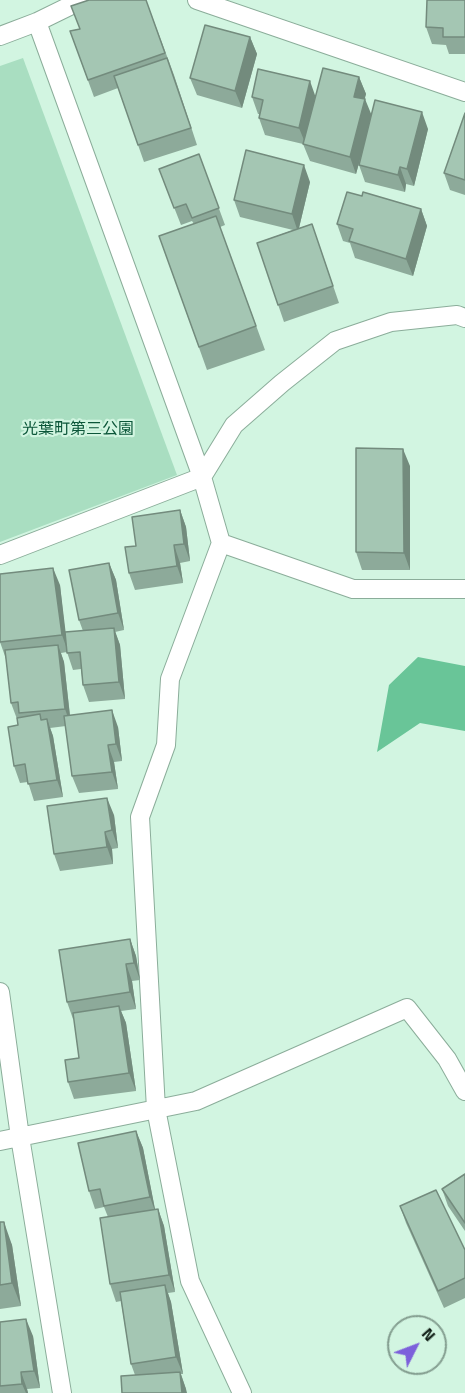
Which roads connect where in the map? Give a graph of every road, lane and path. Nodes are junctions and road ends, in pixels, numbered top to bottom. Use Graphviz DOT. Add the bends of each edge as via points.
graph roads {
  1 [pos="82,0"];
  2 [pos="197,0"];
  3 [pos="37,22"];
  4 [pos="0,36"];
  5 [pos="465,92"];
  6 [pos="465,318"];
  7 [pos="202,477"];
  8 [pos="221,543"];
  9 [pos="0,555"];
  10 [pos="465,590"];
  11 [pos="0,992"];
  12 [pos="465,1091"];
  13 [pos="156,1109"];
  14 [pos="20,1137"];
  15 [pos="0,1141"];
  16 [pos="62,1393"];
  17 [pos="242,1393"];
  1 -- 3 [label="lane"];
  2 -- 5 [label="lane"];
  3 -- 4 [label="lane"];
  3 -- 7 [label="lane"];
  6 -- 7 [label="lane" via="457,315 391,322 335,341 234,425"];
  7 -- 8 [label="lane"];
  7 -- 9 [label="lane"];
  8 -- 10 [label="lane" via="353,590"];
  8 -- 13 [label="lane" via="171,679 166,744 140,817"];
  11 -- 14 [label="lane"];
  12 -- 13 [label="lane" via="447,1059 407,1008 196,1101"];
  13 -- 14 [label="lane"];
  13 -- 17 [label="lane" via="190,1281"];
  14 -- 15 [label="lane"];
  14 -- 16 [label="lane"];
}
